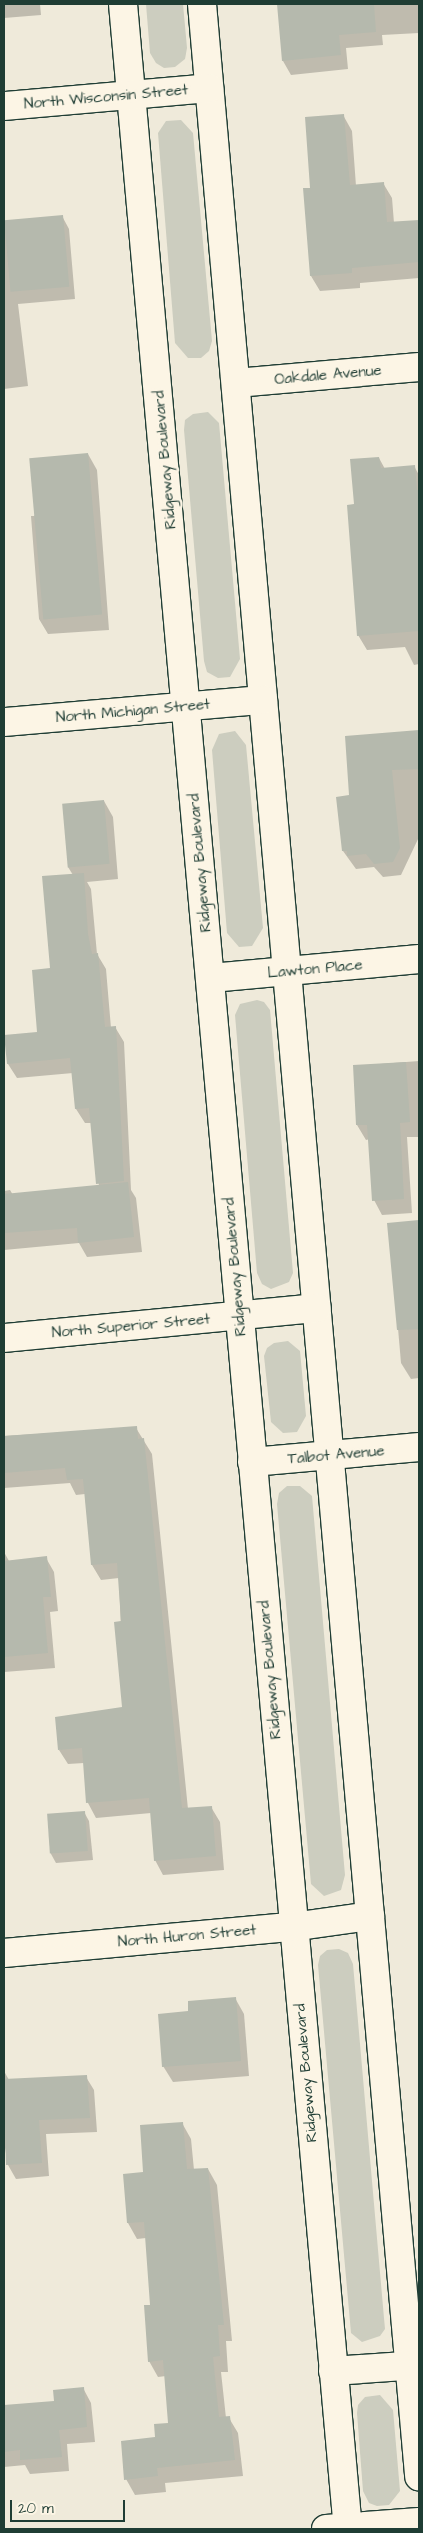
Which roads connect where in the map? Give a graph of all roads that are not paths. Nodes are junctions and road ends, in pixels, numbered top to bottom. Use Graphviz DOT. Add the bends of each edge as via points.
graph roads {
  1 [pos="123,4"];
  2 [pos="202,4"];
  3 [pos="209,88"];
  4 [pos="130,95"];
  5 [pos="4,106"];
  6 [pos="419,367"];
  7 [pos="236,383"];
  8 [pos="263,700"];
  9 [pos="186,708"];
  10 [pos="4,722"];
  11 [pos="419,959"];
  12 [pos="288,971"];
  13 [pos="211,978"];
  14 [pos="317,1308"];
  15 [pos="238,1317"];
  16 [pos="4,1338"];
  17 [pos="419,1447"];
  18 [pos="329,1455"];
  19 [pos="252,1462"];
  20 [pos="370,1916"];
  21 [pos="292,1927"];
  22 [pos="4,1953"];
  23 [pos="414,2365"];
  24 [pos="333,2371"];
  25 [pos="419,2476"];
  26 [pos="419,2522"];
  27 [pos="341,2529"];
  1 -- 4 [label="street, Ridgeway Boulevard"];
  2 -- 3 [label="street"];
  3 -- 4 [label="street, North Wisconsin Street"];
  3 -- 7 [label="street"];
  4 -- 5 [label="street, North Wisconsin Street"];
  4 -- 9 [label="street, Ridgeway Boulevard"];
  6 -- 7 [label="street, Oakdale Avenue"];
  7 -- 8 [label="street"];
  8 -- 9 [label="street, North Michigan Street"];
  8 -- 12 [label="street"];
  9 -- 10 [label="street, North Michigan Street"];
  9 -- 13 [label="street, Ridgeway Boulevard"];
  11 -- 12 [label="street, Lawton Place"];
  12 -- 13 [label="street, Lawton Place"];
  12 -- 14 [label="street"];
  13 -- 15 [label="street, Ridgeway Boulevard"];
  14 -- 15 [label="street, North Superior Street"];
  14 -- 18 [label="street"];
  15 -- 16 [label="street, North Superior Street"];
  15 -- 19 [label="street, Ridgeway Boulevard"];
  17 -- 18 [label="street, Talbot Avenue"];
  18 -- 19 [label="street, Talbot Avenue"];
  18 -- 20 [label="street"];
  19 -- 21 [label="street, Ridgeway Boulevard"];
  20 -- 21 [label="street, North Huron Street"];
  20 -- 23 [label="street"];
  21 -- 22 [label="street, North Huron Street"];
  21 -- 24 [label="street, Ridgeway Boulevard"];
  23 -- 24 [label="street"];
  23 -- 25 [label="street"];
  24 -- 27 [label="street, Ridgeway Boulevard"];
  26 -- 27 [label="street"];
}
